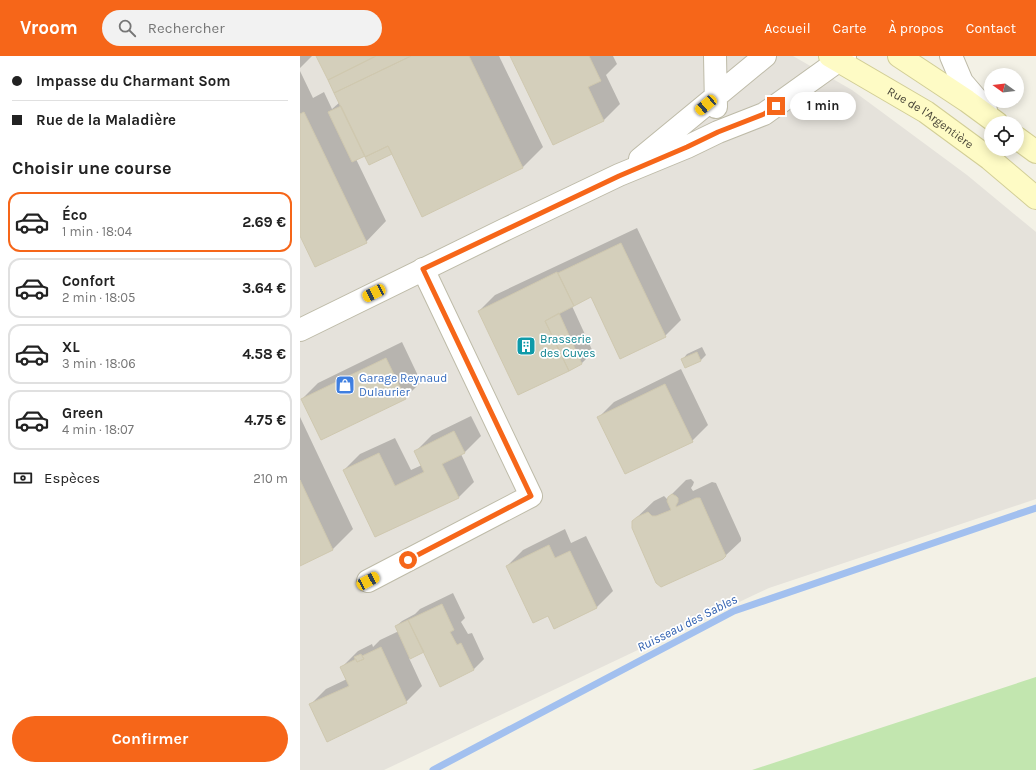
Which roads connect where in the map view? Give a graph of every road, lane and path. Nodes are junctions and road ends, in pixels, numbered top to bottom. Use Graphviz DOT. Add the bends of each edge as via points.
graph roads {
  1 [pos="715,56"];
  2 [pos="765,56"];
  3 [pos="898,56"];
  4 [pos="951,56"];
  5 [pos="837,58"];
  6 [pos="716,97"];
  7 [pos="987,116"];
  8 [pos="991,116"];
  9 [pos="718,132"];
  10 [pos="1024,143"];
  11 [pos="1036,152"];
  12 [pos="619,176"];
  13 [pos="1036,198"];
  14 [pos="423,269"];
  15 [pos="300,330"];
  16 [pos="368,581"];
  1 -- 6 [label="street"];
  2 -- 6 [label="street"];
  3 -- 7 [label="main road"];
  4 -- 8 [label="street" via="962,82"];
  5 -- 9 [label="street" via="764,114"];
  5 -- 13 [label="main road, Rue de l'Argentière" via="926,112 990,159"];
  6 -- 9 [label="street"];
  6 -- 12 [label="street"];
  9 -- 12 [label="street"];
  10 -- 11 [label="main road"];
  12 -- 14 [label="street"];
  14 -- 15 [label="street"];
  14 -- 16 [label="street" via="531,496"];
}
